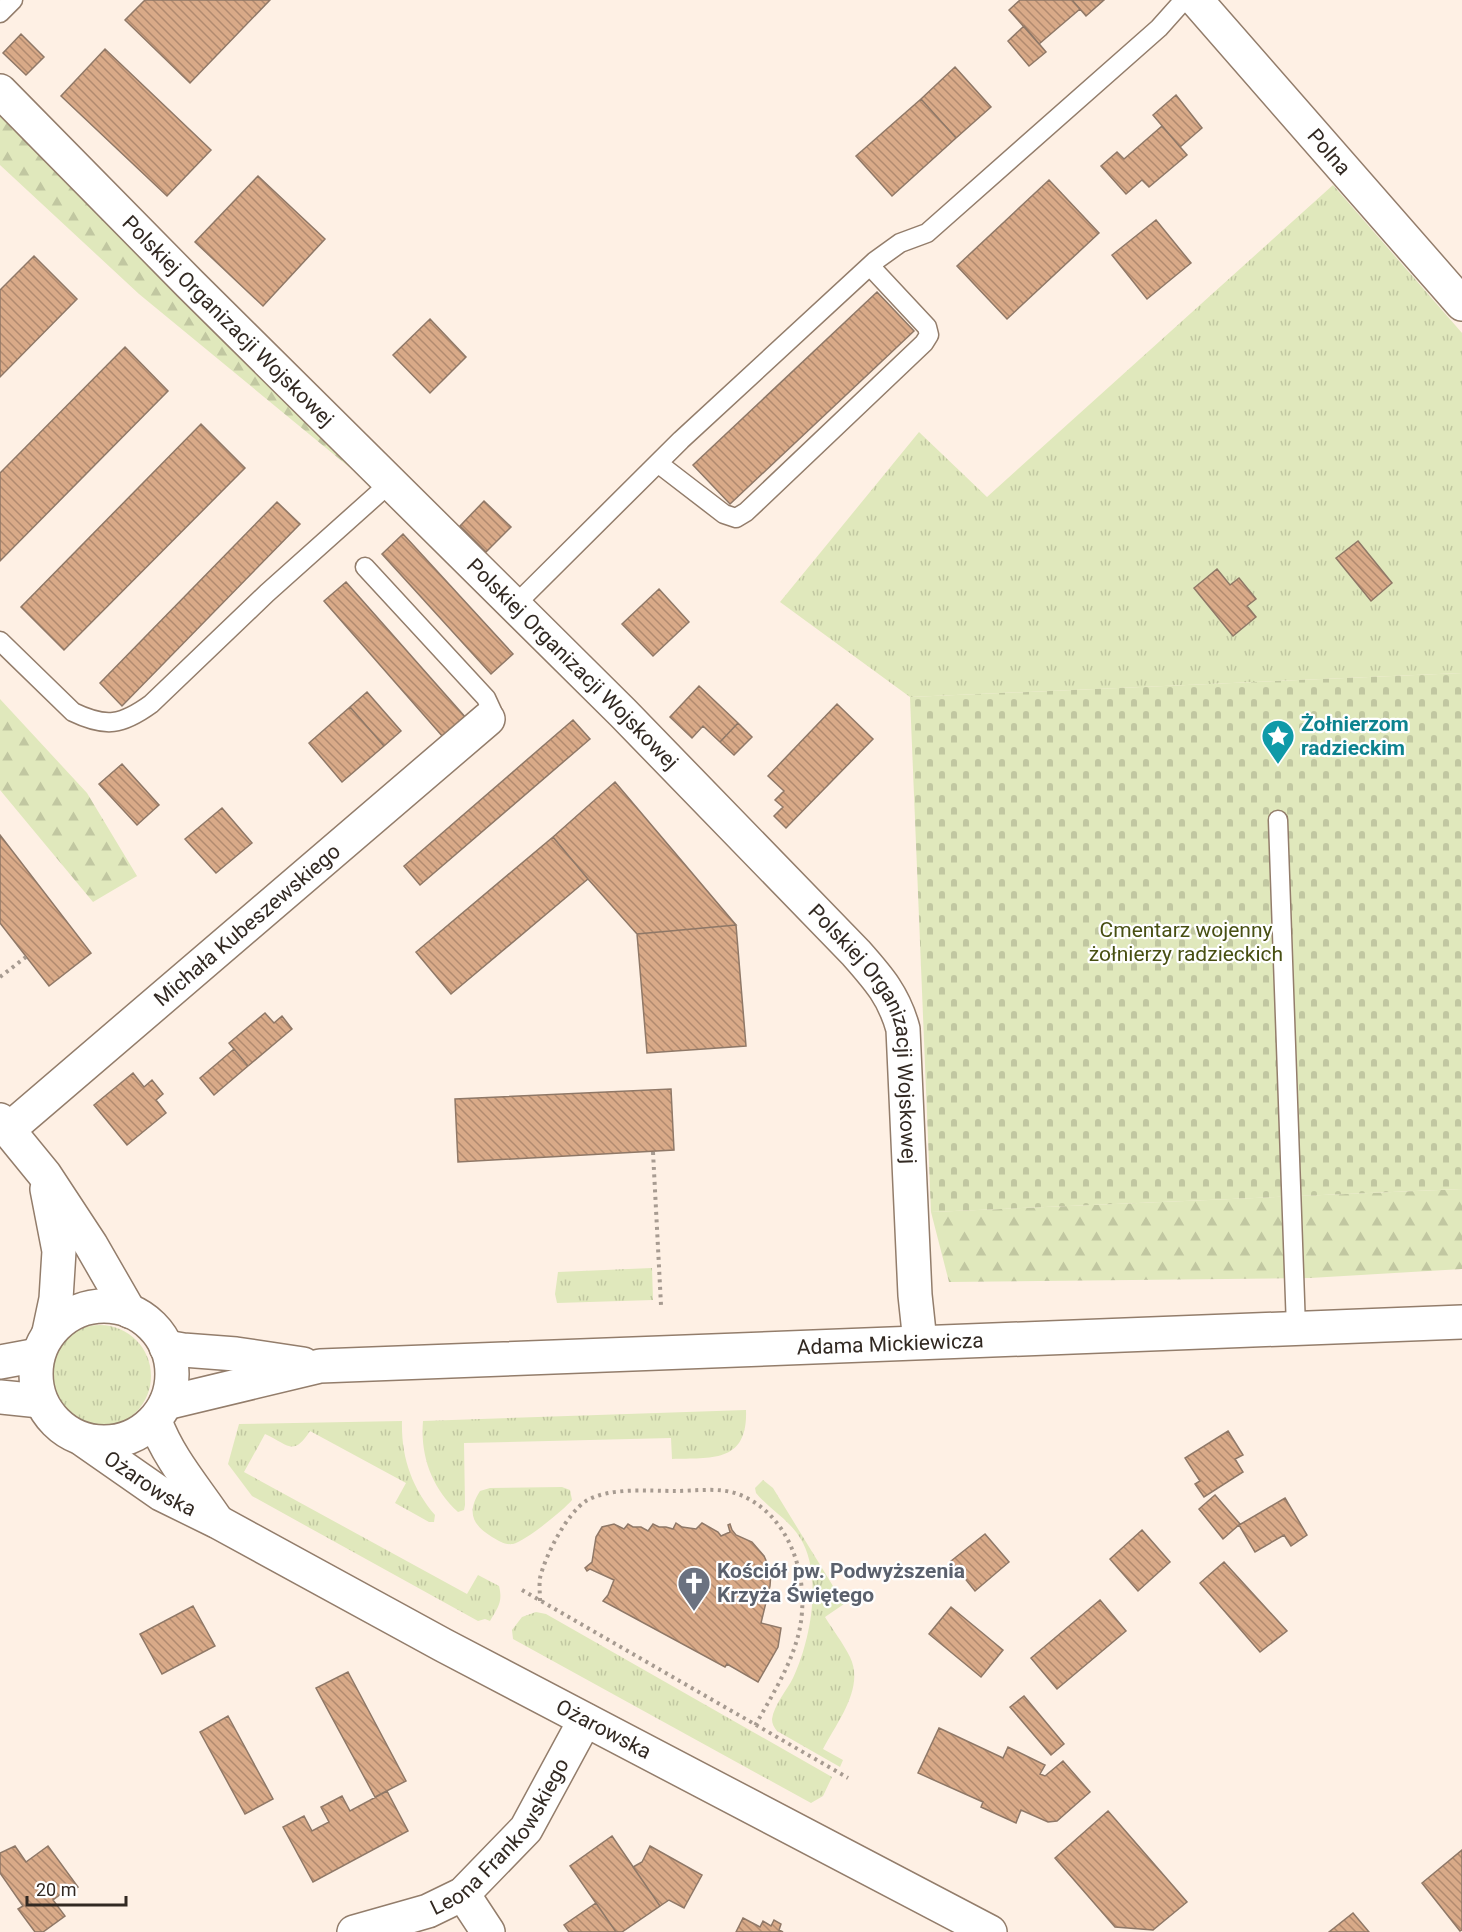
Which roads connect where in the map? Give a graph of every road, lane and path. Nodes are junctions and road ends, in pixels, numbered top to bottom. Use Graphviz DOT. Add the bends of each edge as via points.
graph roads {
  1 [pos="13,0"];
  2 [pos="1184,0"];
  3 [pos="1196,0"];
  4 [pos="0,13"];
  5 [pos="0,91"];
  6 [pos="870,266"];
  7 [pos="1462,304"];
  8 [pos="658,464"];
  9 [pos="390,483"];
  10 [pos="364,567"];
  11 [pos="514,605"];
  12 [pos="0,641"];
  13 [pos="488,720"];
  14 [pos="1278,820"];
  15 [pos="26,957"];
  16 [pos="0,977"];
  17 [pos="4,1125"];
  18 [pos="653,1152"];
  19 [pos="45,1175"];
  20 [pos="661,1305"];
  21 [pos="129,1311"];
  22 [pos="1462,1322"];
  23 [pos="1296,1328"];
  24 [pos="920,1342"];
  25 [pos="44,1344"];
  26 [pos="166,1347"];
  27 [pos="0,1362"];
  28 [pos="320,1366"];
  29 [pos="0,1397"];
  30 [pos="40,1401"];
  31 [pos="161,1412"];
  32 [pos="85,1440"];
  33 [pos="218,1522"];
  34 [pos="522,1590"];
  35 [pos="540,1600"];
  36 [pos="585,1720"];
  37 [pos="754,1725"];
  38 [pos="848,1778"];
  39 [pos="463,1893"];
  40 [pos="354,1932"];
  41 [pos="488,1932"];
  42 [pos="990,1932"];
  1 -- 4 [label="lane"];
  2 -- 6 [label="lane" via="1158,28 927,233 900,243"];
  3 -- 7 [label="street, Polna"];
  5 -- 9 [label="street, Polskiej Organizacji Wojskowej"];
  6 -- 8 [label="lane"];
  6 -- 8 [label="lane" via="927,327 929,335 746,512 736,518 724,514"];
  8 -- 11 [label="lane"];
  9 -- 11 [label="street, Polskiej Organizacji Wojskowej"];
  9 -- 12 [label="lane" via="151,704 121,721 104,723 73,712"];
  10 -- 13 [label="lane" via="486,698 492,711"];
  11 -- 24 [label="street, Polskiej Organizacji Wojskowej" via="856,953 889,993 903,1029"];
  13 -- 17 [label="street, Michała Kubeszewskiego"];
  14 -- 23 [label="lane"];
  15 -- 16 [label="path"];
  17 -- 19 [label="street"];
  18 -- 20 [label="path"];
  19 -- 21 [label="street"];
  19 -- 25 [label="street" via="59,1251 56,1299"];
  21 -- 25 [label="street" via="108,1306 86,1308 65,1317"];
  21 -- 26 [label="street" via="151,1325"];
  22 -- 23 [label="street, Adama Mickiewicza"];
  23 -- 24 [label="street, Adama Mickiewicza"];
  24 -- 28 [label="street, Adama Mickiewicza"];
  25 -- 27 [label="street"];
  25 -- 30 [label="street" via="35,1370"];
  26 -- 28 [label="street, Adama Mickiewicza"];
  26 -- 31 [label="street" via="173,1376"];
  28 -- 31 [label="street, Adama Mickiewicza"];
  29 -- 30 [label="street"];
  30 -- 32 [label="street" via="57,1426"];
  31 -- 32 [label="street" via="138,1434 116,1442"];
  31 -- 33 [label="street, Ożarowska" via="162,1441"];
  32 -- 33 [label="street, Ożarowska" via="161,1494"];
  33 -- 36 [label="street, Ożarowska"];
  34 -- 35 [label="path"];
  35 -- 37 [label="path"];
  35 -- 37 [label="path" via="546,1558 571,1515 587,1500 608,1492 716,1490 758,1504 789,1539 798,1564 802,1598 800,1630 786,1671"];
  36 -- 39 [label="street, Leona Frankowskiego" via="526,1829"];
  36 -- 42 [label="street, Ożarowska"];
  37 -- 38 [label="path"];
  39 -- 40 [label="street, Leona Frankowskiego" via="428,1911"];
  39 -- 41 [label="street"];
}
